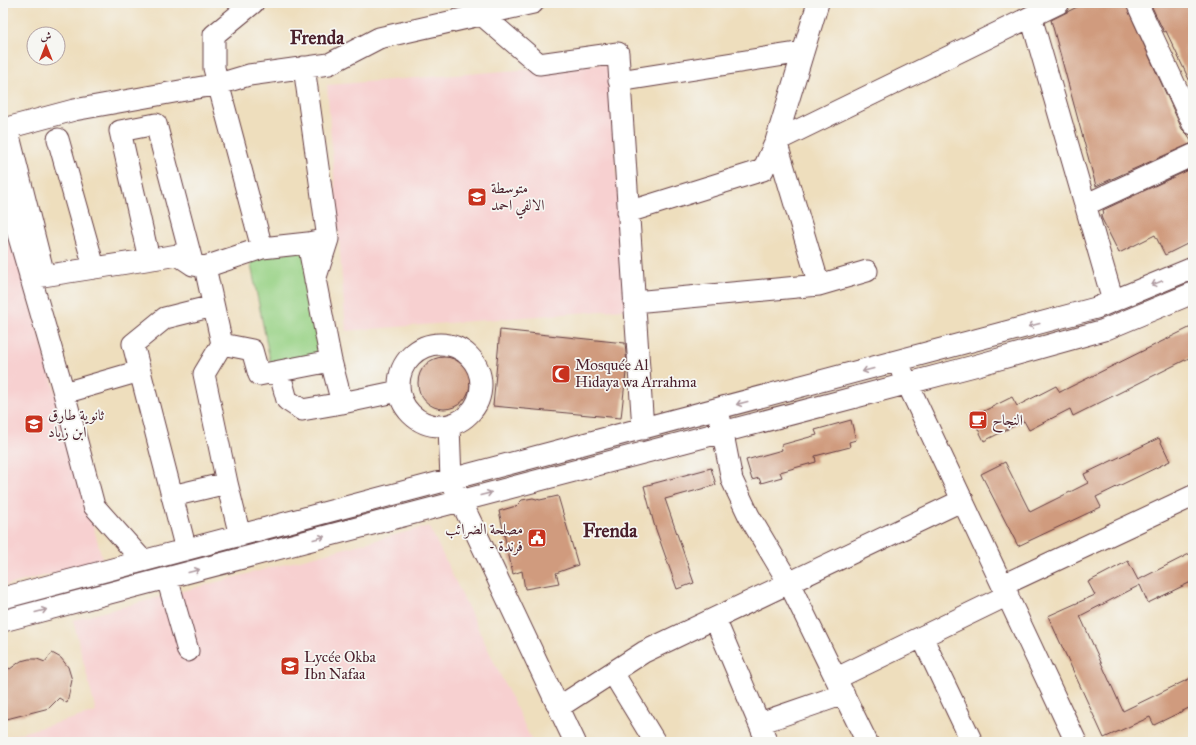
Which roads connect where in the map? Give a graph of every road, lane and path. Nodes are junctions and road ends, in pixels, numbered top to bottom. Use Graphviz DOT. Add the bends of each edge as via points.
graph roads {
  1 [pos="253,3"];
  2 [pos="533,3"];
  3 [pos="818,3"];
  4 [pos="1059,3"];
  5 [pos="1137,3"];
  6 [pos="460,11"];
  7 [pos="482,15"];
  8 [pos="1031,17"];
  9 [pos="803,52"];
  10 [pos="304,67"];
  11 [pos="619,81"];
  12 [pos="219,84"];
  13 [pos="1193,124"];
  14 [pos="5,128"];
  15 [pos="58,139"];
  16 [pos="776,141"];
  17 [pos="1193,155"];
  18 [pos="3,182"];
  19 [pos="1086,205"];
  20 [pos="628,212"];
  21 [pos="328,239"];
  22 [pos="308,243"];
  23 [pos="262,248"];
  24 [pos="149,259"];
  25 [pos="199,266"];
  26 [pos="94,267"];
  27 [pos="1193,268"];
  28 [pos="866,271"];
  29 [pos="37,276"];
  30 [pos="315,280"];
  31 [pos="819,285"];
  32 [pos="1193,293"];
  33 [pos="1113,301"];
  34 [pos="634,302"];
  35 [pos="213,306"];
  36 [pos="222,344"];
  37 [pos="331,361"];
  38 [pos="897,362"];
  39 [pos="140,371"];
  40 [pos="279,371"];
  41 [pos="907,383"];
  42 [pos="399,391"];
  43 [pos="64,393"];
  44 [pos="342,404"];
  45 [pos="718,410"];
  46 [pos="449,426"];
  47 [pos="643,430"];
  48 [pos="722,432"];
  49 [pos="451,480"];
  50 [pos="227,483"];
  51 [pos="172,496"];
  52 [pos="1193,496"];
  53 [pos="963,500"];
  54 [pos="460,501"];
  55 [pos="240,536"];
  56 [pos="186,550"];
  57 [pos="143,561"];
  58 [pos="167,578"];
  59 [pos="789,583"];
  60 [pos="1006,590"];
  61 [pos="3,598"];
  62 [pos="715,619"];
  63 [pos="3,621"];
  64 [pos="922,637"];
  65 [pos="188,651"];
  66 [pos="613,673"];
  67 [pos="840,686"];
  68 [pos="559,707"];
  69 [pos="760,723"];
  70 [pos="575,742"];
  71 [pos="655,742"];
  72 [pos="768,742"];
  73 [pos="867,742"];
  74 [pos="972,742"];
  75 [pos="1076,742"];
  1 -- 12 [label="street" via="214,35 214,68"];
  2 -- 7 [label="street"];
  3 -- 9 [label="street"];
  4 -- 8 [label="street"];
  5 -- 13 [label="street"];
  6 -- 7 [label="street"];
  6 -- 10 [label="street" via="379,38 329,64"];
  7 -- 11 [label="street" via="539,64 618,53"];
  8 -- 16 [label="street"];
  8 -- 19 [label="street"];
  9 -- 11 [label="street"];
  9 -- 16 [label="street"];
  10 -- 12 [label="street" via="248,75"];
  10 -- 21 [label="street"];
  11 -- 20 [label="street"];
  12 -- 14 [label="street" via="74,110"];
  12 -- 23 [label="street"];
  14 -- 29 [label="street"];
  15 -- 26 [label="street"];
  16 -- 20 [label="street" via="763,170"];
  16 -- 31 [label="street"];
  17 -- 19 [label="street"];
  18 -- 29 [label="street"];
  19 -- 33 [label="street"];
  20 -- 34 [label="street"];
  21 -- 22 [label="street"];
  21 -- 30 [label="street"];
  22 -- 23 [label="street"];
  22 -- 30 [label="street"];
  23 -- 25 [label="street"];
  24 -- 25 [label="street" via="178,255"];
  24 -- 25 [label="street" via="120,131 156,124"];
  24 -- 26 [label="street"];
  25 -- 35 [label="street"];
  26 -- 29 [label="street"];
  27 -- 33 [label="street, one-way"];
  28 -- 31 [label="street"];
  29 -- 43 [label="street"];
  30 -- 37 [label="street"];
  31 -- 34 [label="street"];
  32 -- 41 [label="street" via="1104,330"];
  33 -- 38 [label="street, one-way" via="1096,308"];
  34 -- 47 [label="street"];
  35 -- 36 [label="street"];
  35 -- 39 [label="street" via="166,318 133,344"];
  36 -- 40 [label="street" via="252,350 259,375"];
  36 -- 50 [label="street" via="204,374"];
  37 -- 40 [label="street"];
  37 -- 44 [label="street"];
  38 -- 41 [label="street"];
  38 -- 45 [label="street, one-way"];
  39 -- 43 [label="street"];
  39 -- 51 [label="street"];
  40 -- 44 [label="street" via="287,400 302,410"];
  41 -- 48 [label="street"];
  41 -- 53 [label="street"];
  42 -- 44 [label="street"];
  42 -- 46 [label="street" via="403,404 411,415 429,424"];
  42 -- 46 [label="street" via="399,377 404,364 413,354 425,347 438,344 452,346 464,352 474,361 480,373 481,387 472,412"];
  43 -- 57 [label="street" via="94,506"];
  45 -- 47 [label="street"];
  45 -- 48 [label="street"];
  46 -- 49 [label="street"];
  47 -- 49 [label="street"];
  54 -- 48 [label="street, one-way"];
  48 -- 59 [label="street" via="732,480 749,516"];
  49 -- 54 [label="street"];
  49 -- 55 [label="street"];
  50 -- 51 [label="street"];
  50 -- 55 [label="street"];
  51 -- 56 [label="street"];
  52 -- 60 [label="street"];
  53 -- 59 [label="street"];
  53 -- 60 [label="street"];
  58 -- 54 [label="street, one-way"];
  54 -- 68 [label="street"];
  55 -- 56 [label="street"];
  56 -- 57 [label="street"];
  57 -- 61 [label="street"];
  63 -- 58 [label="street, one-way"];
  58 -- 65 [label="street"];
  59 -- 62 [label="street"];
  59 -- 67 [label="street"];
  60 -- 64 [label="street"];
  60 -- 75 [label="street"];
  62 -- 66 [label="street" via="644,652"];
  62 -- 69 [label="street"];
  64 -- 67 [label="street"];
  64 -- 74 [label="street"];
  66 -- 68 [label="street"];
  66 -- 71 [label="street"];
  67 -- 69 [label="street"];
  67 -- 73 [label="street"];
  68 -- 70 [label="street"];
  69 -- 72 [label="street"];
}
